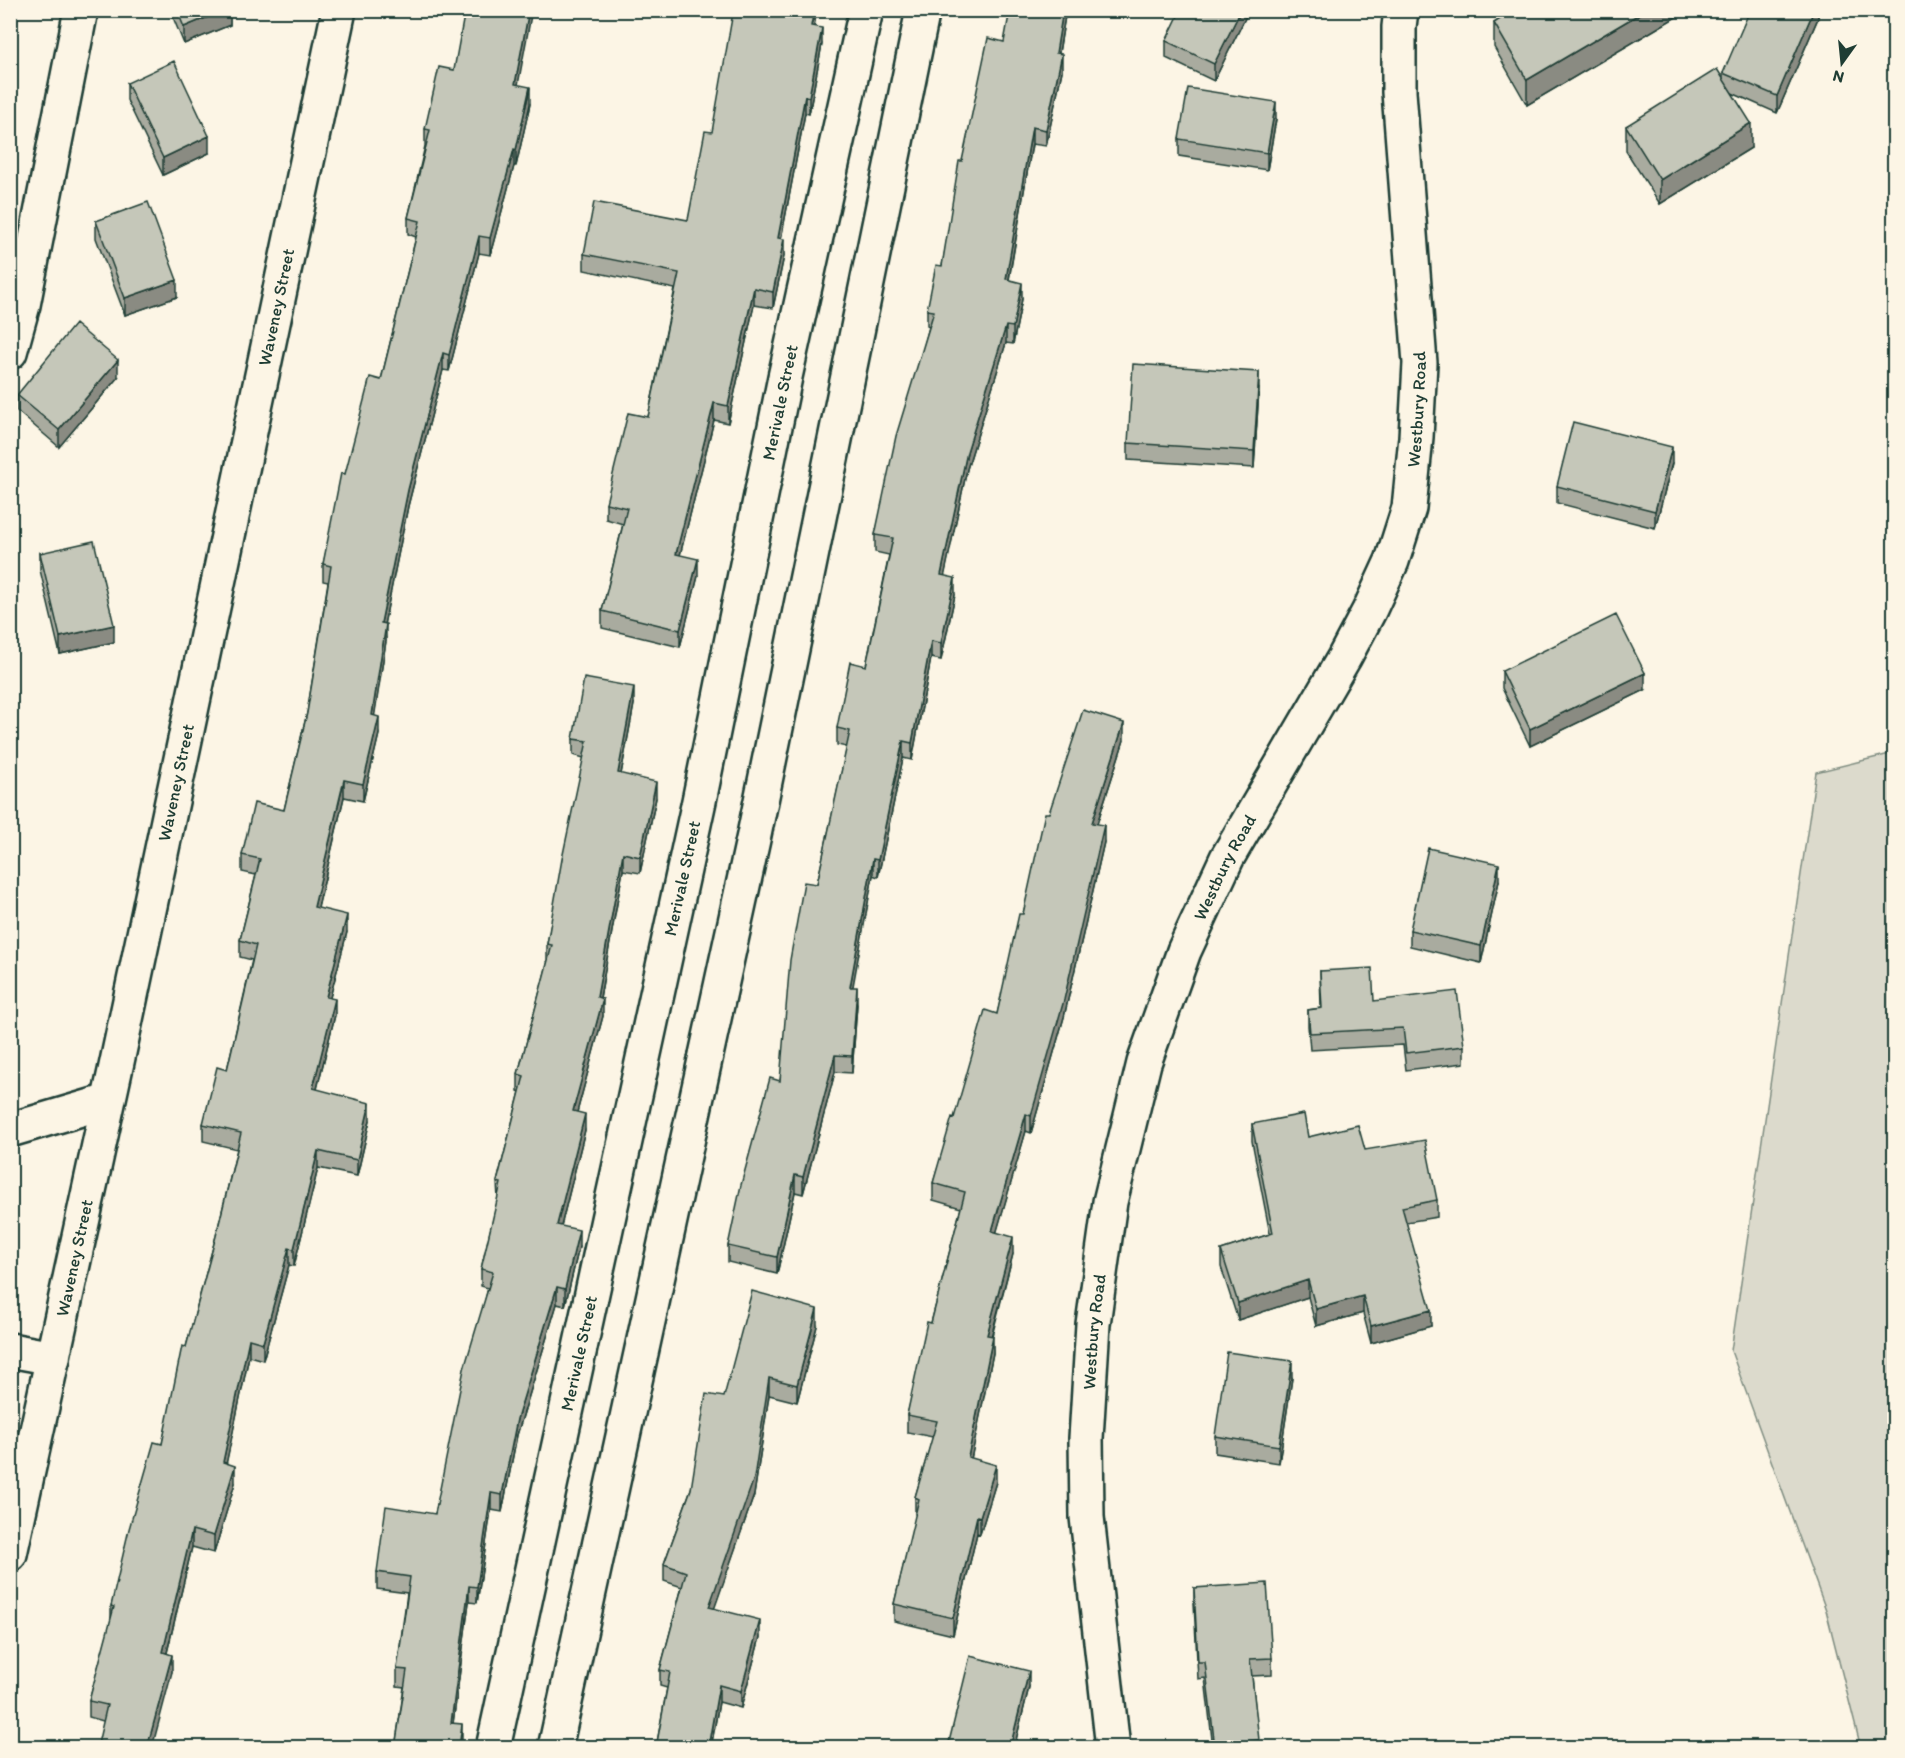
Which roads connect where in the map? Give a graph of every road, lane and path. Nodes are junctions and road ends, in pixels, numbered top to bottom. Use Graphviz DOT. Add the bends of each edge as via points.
graph roads {
  1 [pos="81,10"];
  2 [pos="339,10"];
  3 [pos="866,10"];
  4 [pos="923,10"];
  5 [pos="1401,10"];
  6 [pos="10,352"];
  7 [pos="108,1101"];
  8 [pos="10,1130"];
  9 [pos="10,1350"];
  10 [pos="53,1358"];
  11 [pos="10,1554"];
  12 [pos="493,1748"];
  13 [pos="555,1748"];
  14 [pos="1113,1748"];
  1 -- 6 [label="street" via="23,305"];
  2 -- 7 [label="street, Waveney Street"];
  3 -- 12 [label="street, Merivale Street"];
  4 -- 13 [label="street" via="754,835"];
  5 -- 14 [label="street, Westbury Road" via="1399,92 1420,363 1409,508 1392,561 1369,611 1227,858 1184,951 1144,1063 1110,1202 1094,1324 1086,1438 1087,1517"];
  7 -- 8 [label="street"];
  7 -- 10 [label="street, Waveney Street"];
  9 -- 10 [label="street"];
  10 -- 11 [label="street, Waveney Street"];
}
